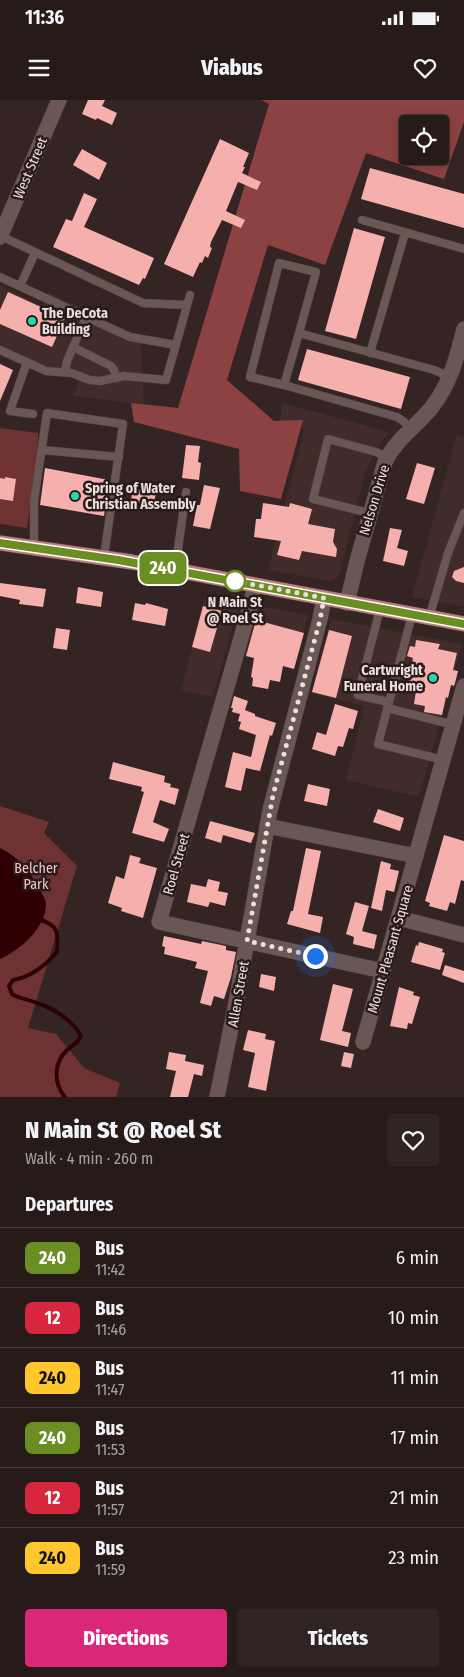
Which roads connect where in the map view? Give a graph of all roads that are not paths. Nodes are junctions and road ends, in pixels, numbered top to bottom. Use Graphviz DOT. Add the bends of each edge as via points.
graph roads {
  1 [pos="59,100"];
  2 [pos="362,220"];
  3 [pos="404,233"];
  4 [pos="0,236"];
  5 [pos="464,249"];
  6 [pos="35,253"];
  7 [pos="0,277"];
  8 [pos="20,286"];
  9 [pos="190,295"];
  10 [pos="187,305"];
  11 [pos="86,317"];
  12 [pos="464,329"];
  13 [pos="299,333"];
  14 [pos="176,346"];
  15 [pos="73,348"];
  16 [pos="0,350"];
  17 [pos="370,353"];
  18 [pos="27,362"];
  19 [pos="65,372"];
  20 [pos="450,377"];
  21 [pos="117,378"];
  22 [pos="284,386"];
  23 [pos="33,414"];
  24 [pos="411,429"];
  25 [pos="42,450"];
  26 [pos="119,457"];
  27 [pos="387,458"];
  28 [pos="186,492"];
  29 [pos="369,513"];
  30 [pos="464,513"];
  31 [pos="0,542"];
  32 [pos="34,547"];
  33 [pos="104,557"];
  34 [pos="174,570"];
  35 [pos="254,585"];
  36 [pos="324,598"];
  37 [pos="348,603"];
  38 [pos="380,609"];
  39 [pos="412,615"];
  40 [pos="429,618"];
  41 [pos="464,624"];
  42 [pos="464,686"];
  43 [pos="388,705"];
  44 [pos="454,725"];
  45 [pos="444,760"];
  46 [pos="267,826"];
  47 [pos="416,856"];
  48 [pos="399,918"];
  49 [pos="464,936"];
  50 [pos="247,941"];
  51 [pos="383,971"];
  52 [pos="363,1042"];
  53 [pos="217,1097"];
  1 -- 4 [label="street, West Street"];
  2 -- 3 [label="lane"];
  3 -- 5 [label="lane"];
  3 -- 17 [label="lane"];
  4 -- 6 [label="lane"];
  6 -- 8 [label="lane"];
  6 -- 10 [label="lane" via="143,303"];
  7 -- 8 [label="lane"];
  8 -- 11 [label="lane"];
  9 -- 10 [label="lane"];
  10 -- 14 [label="lane"];
  11 -- 14 [label="lane" via="130,337"];
  11 -- 15 [label="lane"];
  12 -- 20 [label="street, Nelson Drive"];
  13 -- 17 [label="lane"];
  13 -- 22 [label="lane"];
  13 -- 22 [label="lane" via="316,272 279,263 250,377"];
  14 -- 21 [label="lane" via="166,380 132,376"];
  15 -- 19 [label="lane"];
  15 -- 21 [label="lane" via="111,366"];
  16 -- 18 [label="lane"];
  17 -- 20 [label="lane"];
  18 -- 19 [label="lane" via="49,372"];
  18 -- 23 [label="lane" via="10,410"];
  19 -- 21 [label="lane" via="95,381"];
  20 -- 24 [label="street, Nelson Drive" via="432,408"];
  22 -- 24 [label="lane" via="397,417"];
  24 -- 27 [label="street, Nelson Drive"];
  25 -- 26 [label="lane"];
  25 -- 26 [label="lane" via="48,413 124,424"];
  25 -- 32 [label="lane" via="34,501"];
  26 -- 33 [label="lane"];
  27 -- 29 [label="street, Nelson Drive"];
  27 -- 29 [label="lane" via="328,439 313,499"];
  28 -- 34 [label="lane"];
  29 -- 37 [label="street, Nelson Drive"];
  30 -- 40 [label="lane" via="448,553"];
  31 -- 32 [label="main road"];
  32 -- 33 [label="main road"];
  33 -- 34 [label="main road"];
  34 -- 35 [label="main road"];
  35 -- 36 [label="main road"];
  35 -- 50 [label="street, Roel Street" via="159,922"];
  36 -- 37 [label="main road"];
  36 -- 46 [label="street, Allen Street"];
  37 -- 38 [label="main road"];
  38 -- 39 [label="main road"];
  38 -- 43 [label="lane" via="358,695"];
  39 -- 40 [label="main road"];
  39 -- 43 [label="lane"];
  40 -- 41 [label="main road"];
  42 -- 44 [label="street, Mount Pleasant Square"];
  43 -- 44 [label="lane"];
  43 -- 45 [label="lane" via="378,744"];
  44 -- 45 [label="street, Mount Pleasant Square"];
  45 -- 47 [label="street, Mount Pleasant Square"];
  46 -- 47 [label="street"];
  46 -- 50 [label="street, Allen Street"];
  47 -- 48 [label="street, Mount Pleasant Square"];
  48 -- 49 [label="street"];
  48 -- 51 [label="street, Mount Pleasant Square"];
  50 -- 51 [label="street, Roel Street"];
  50 -- 53 [label="street, Allen Street"];
  51 -- 52 [label="street, Mount Pleasant Square"];
}
